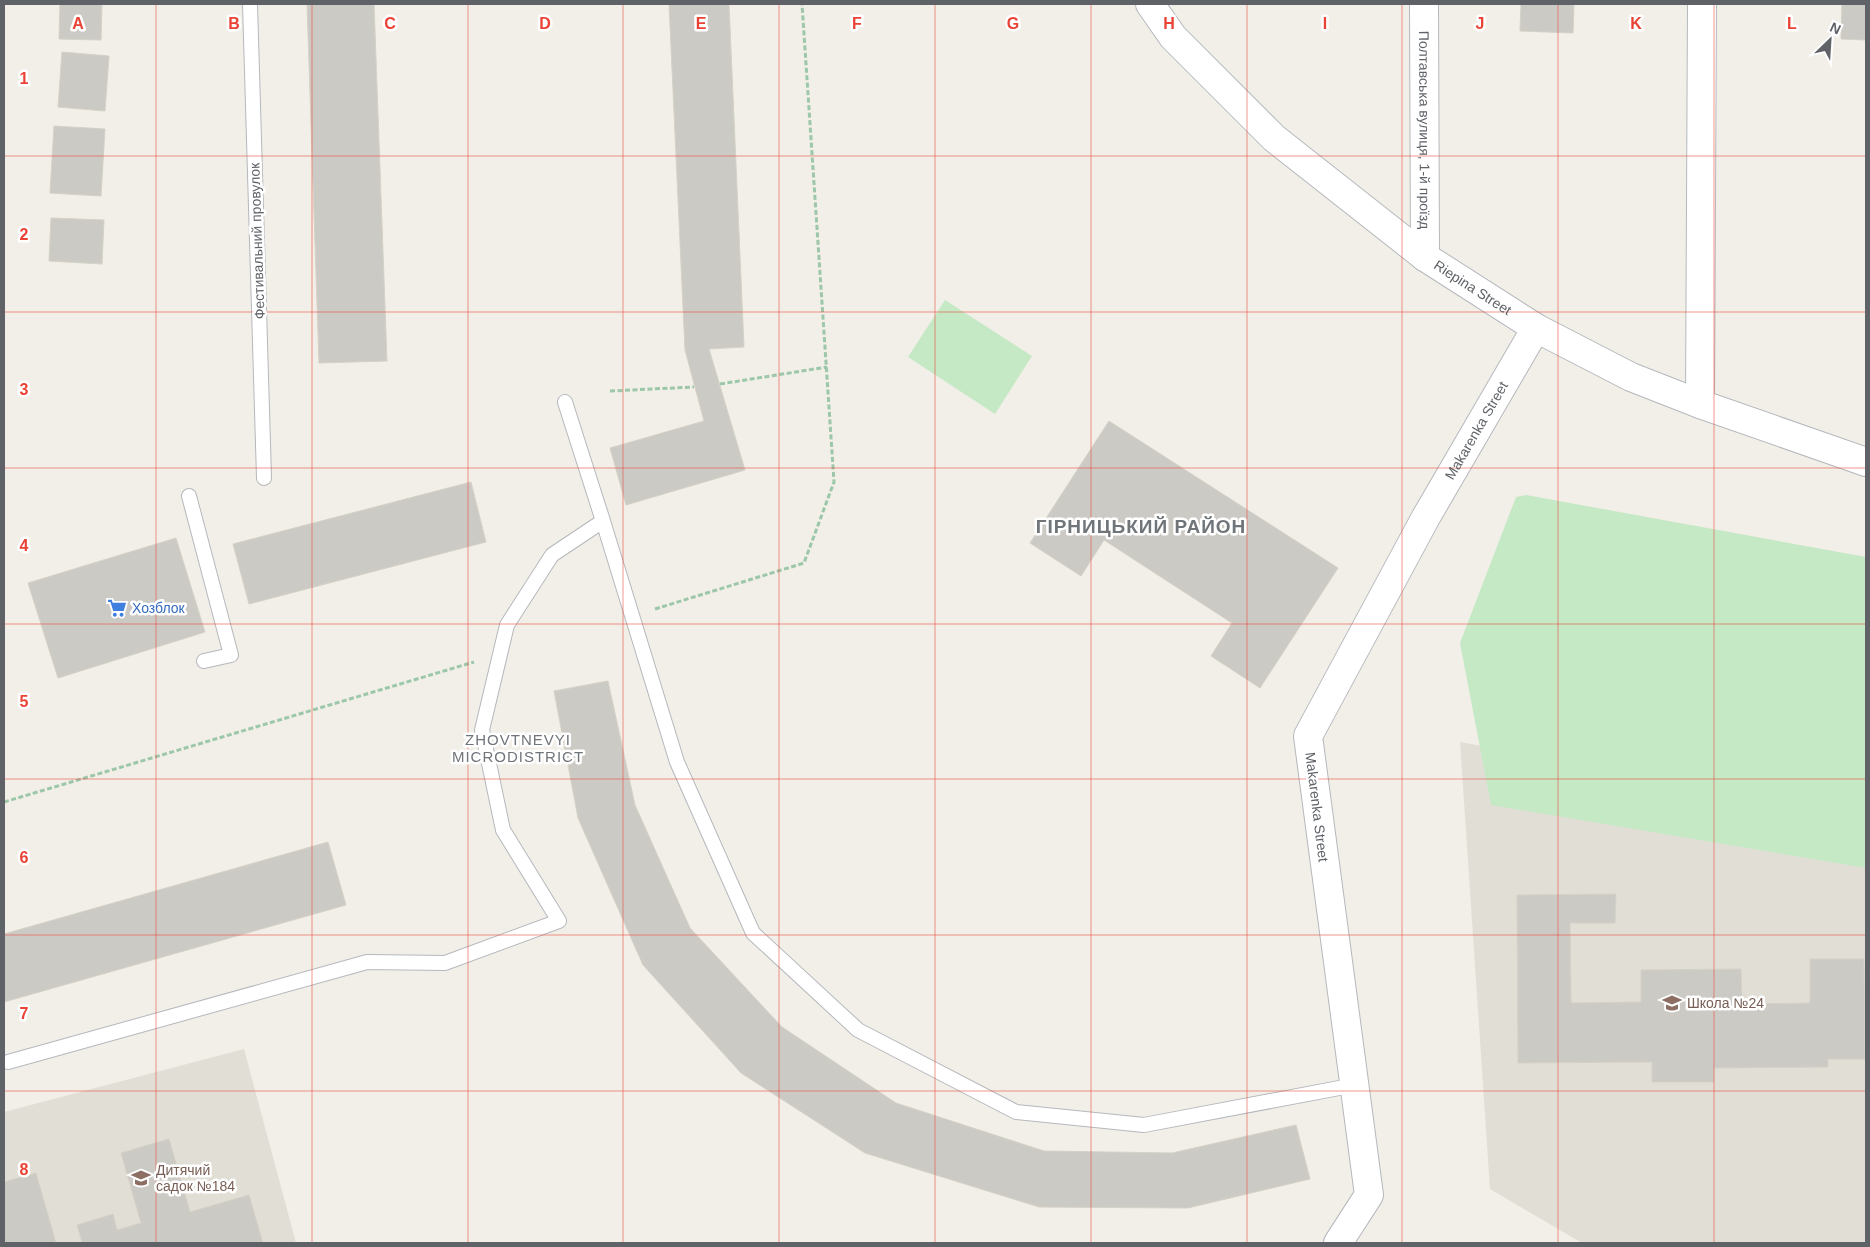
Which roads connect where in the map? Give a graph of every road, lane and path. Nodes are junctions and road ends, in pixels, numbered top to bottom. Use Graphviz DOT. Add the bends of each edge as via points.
graph roads {
  1 [pos="250,4"];
  2 [pos="802,4"];
  3 [pos="1150,4"];
  4 [pos="1424,4"];
  5 [pos="1702,4"];
  6 [pos="1426,257"];
  7 [pos="1536,328"];
  8 [pos="827,367"];
  9 [pos="720,384"];
  10 [pos="694,387"];
  11 [pos="610,391"];
  12 [pos="565,402"];
  13 [pos="1700,404"];
  14 [pos="1866,462"];
  15 [pos="264,478"];
  16 [pos="189,496"];
  17 [pos="603,522"];
  18 [pos="632,616"];
  19 [pos="500,654"];
  20 [pos="204,661"];
  21 [pos="4,802"];
  22 [pos="8,1062"];
  23 [pos="1355,1085"];
  24 [pos="1338,1243"];
  1 -- 15 [label="lane, Фестивальний провулок"];
  2 -- 8 [label="path"];
  3 -- 6 [label="street, Riepina Street" via="1173,37 1274,138"];
  4 -- 6 [label="street, Полтавська вулиця, 1-й проїзд"];
  5 -- 13 [label="street"];
  6 -- 7 [label="street, Riepina Street"];
  7 -- 13 [label="street, Riepina Street" via="1631,377"];
  7 -- 23 [label="street, Makarenka Street" via="1426,517 1308,736"];
  8 -- 9 [label="path"];
  8 -- 18 [label="path" via="834,482 804,563"];
  10 -- 11 [label="path"];
  12 -- 17 [label="lane"];
  13 -- 14 [label="street, Riepina Street"];
  16 -- 20 [label="lane" via="231,655"];
  17 -- 18 [label="lane"];
  17 -- 19 [label="lane" via="552,555 507,625"];
  18 -- 23 [label="lane" via="677,762 754,933 858,1030 1016,1112 1144,1126"];
  19 -- 21 [label="path"];
  19 -- 22 [label="lane" via="482,730 503,830 559,921 445,963 367,962"];
  23 -- 24 [label="street, Makarenka Street" via="1369,1195"];
}
